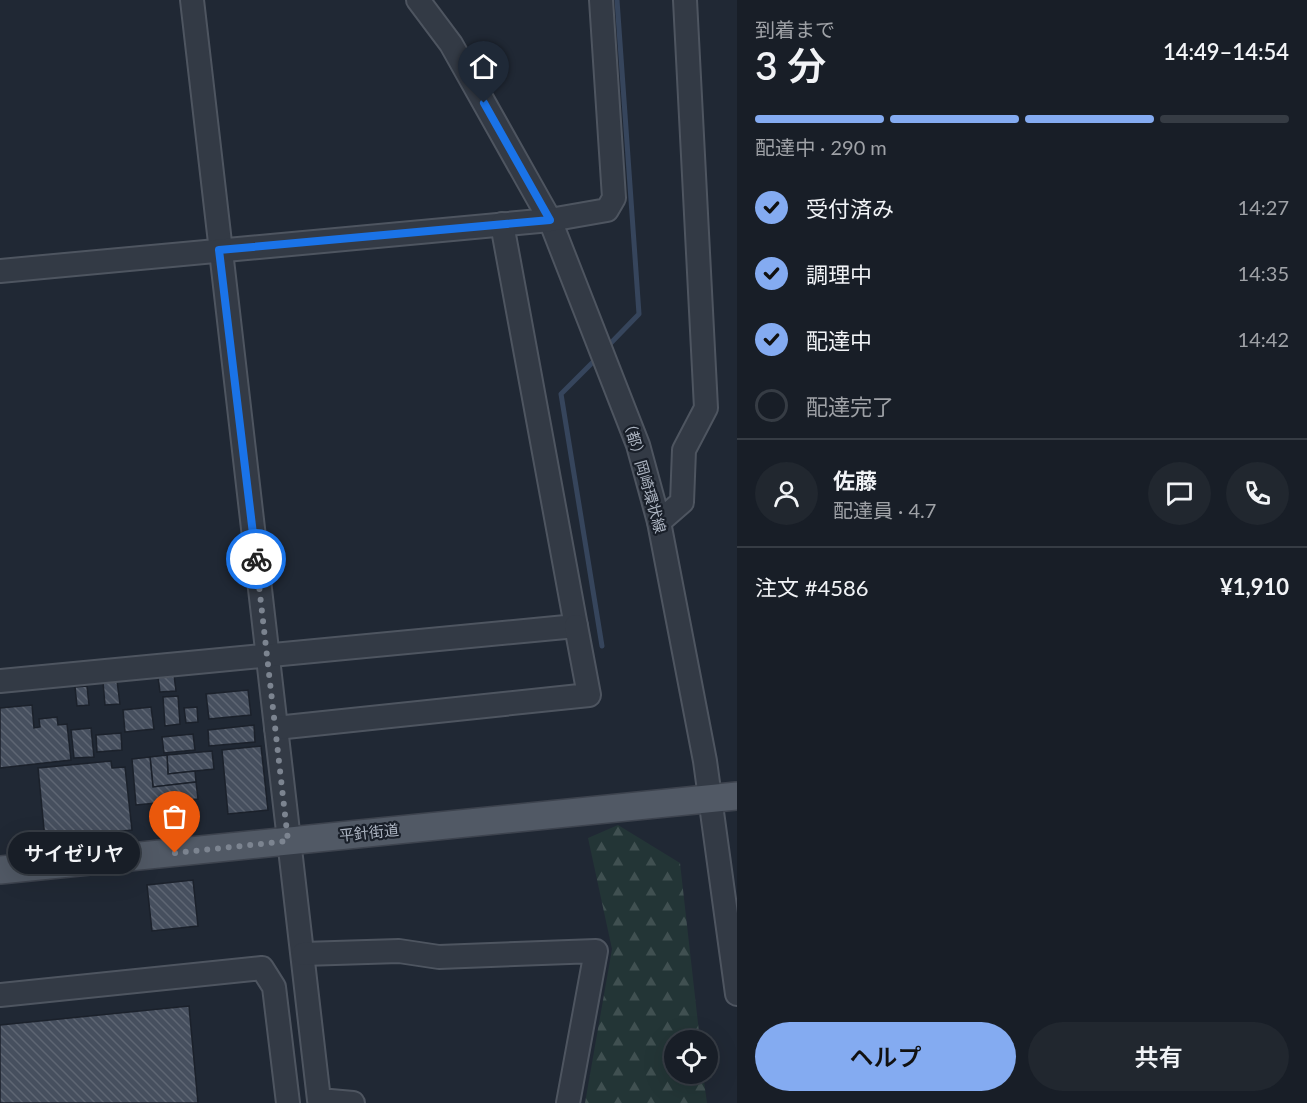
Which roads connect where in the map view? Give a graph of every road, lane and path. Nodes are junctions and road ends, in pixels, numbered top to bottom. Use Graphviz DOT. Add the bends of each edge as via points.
graph roads {
  1 [pos="418,0"];
  2 [pos="601,0"];
  3 [pos="685,0"];
  4 [pos="194,1"];
  5 [pos="550,220"];
  6 [pos="502,224"];
  7 [pos="219,250"];
  8 [pos="0,271"];
  9 [pos="659,522"];
  10 [pos="576,626"];
  11 [pos="268,654"];
  12 [pos="0,681"];
  13 [pos="276,728"];
  14 [pos="737,796"];
  15 [pos="710,799"];
  16 [pos="288,841"];
  17 [pos="40,866"];
  18 [pos="0,870"];
  19 [pos="0,883"];
  20 [pos="303,954"];
  21 [pos="735,967"];
  22 [pos="737,994"];
  23 [pos="0,995"];
  24 [pos="288,1103"];
  25 [pos="354,1103"];
  26 [pos="568,1103"];
  1 -- 5 [label="street, （都）岡崎環状線" via="451,44"];
  2 -- 5 [label="street" via="615,198 607,210"];
  3 -- 9 [label="street" via="706,408 684,450 682,502"];
  4 -- 7 [label="street"];
  5 -- 6 [label="street"];
  5 -- 9 [label="street, （都）岡崎環状線" via="638,444"];
  6 -- 7 [label="street"];
  6 -- 10 [label="street"];
  7 -- 8 [label="street"];
  7 -- 11 [label="street"];
  9 -- 15 [label="street, （都）岡崎環状線"];
  10 -- 11 [label="street"];
  10 -- 13 [label="street" via="589,695"];
  11 -- 12 [label="street"];
  11 -- 13 [label="street"];
  13 -- 16 [label="street"];
  14 -- 15 [label="main road, 平針街道"];
  15 -- 16 [label="main road, 平針街道"];
  15 -- 21 [label="street, （都）岡崎環状線"];
  16 -- 17 [label="main road, 平針街道"];
  16 -- 20 [label="street"];
  17 -- 18 [label="main road, 平針街道"];
  17 -- 19 [label="street"];
  20 -- 25 [label="street" via="319,1100"];
  20 -- 26 [label="street" via="399,951 439,957 596,951"];
  21 -- 22 [label="street, （都）岡崎環状線"];
  23 -- 24 [label="street" via="262,968 274,987"];
}
